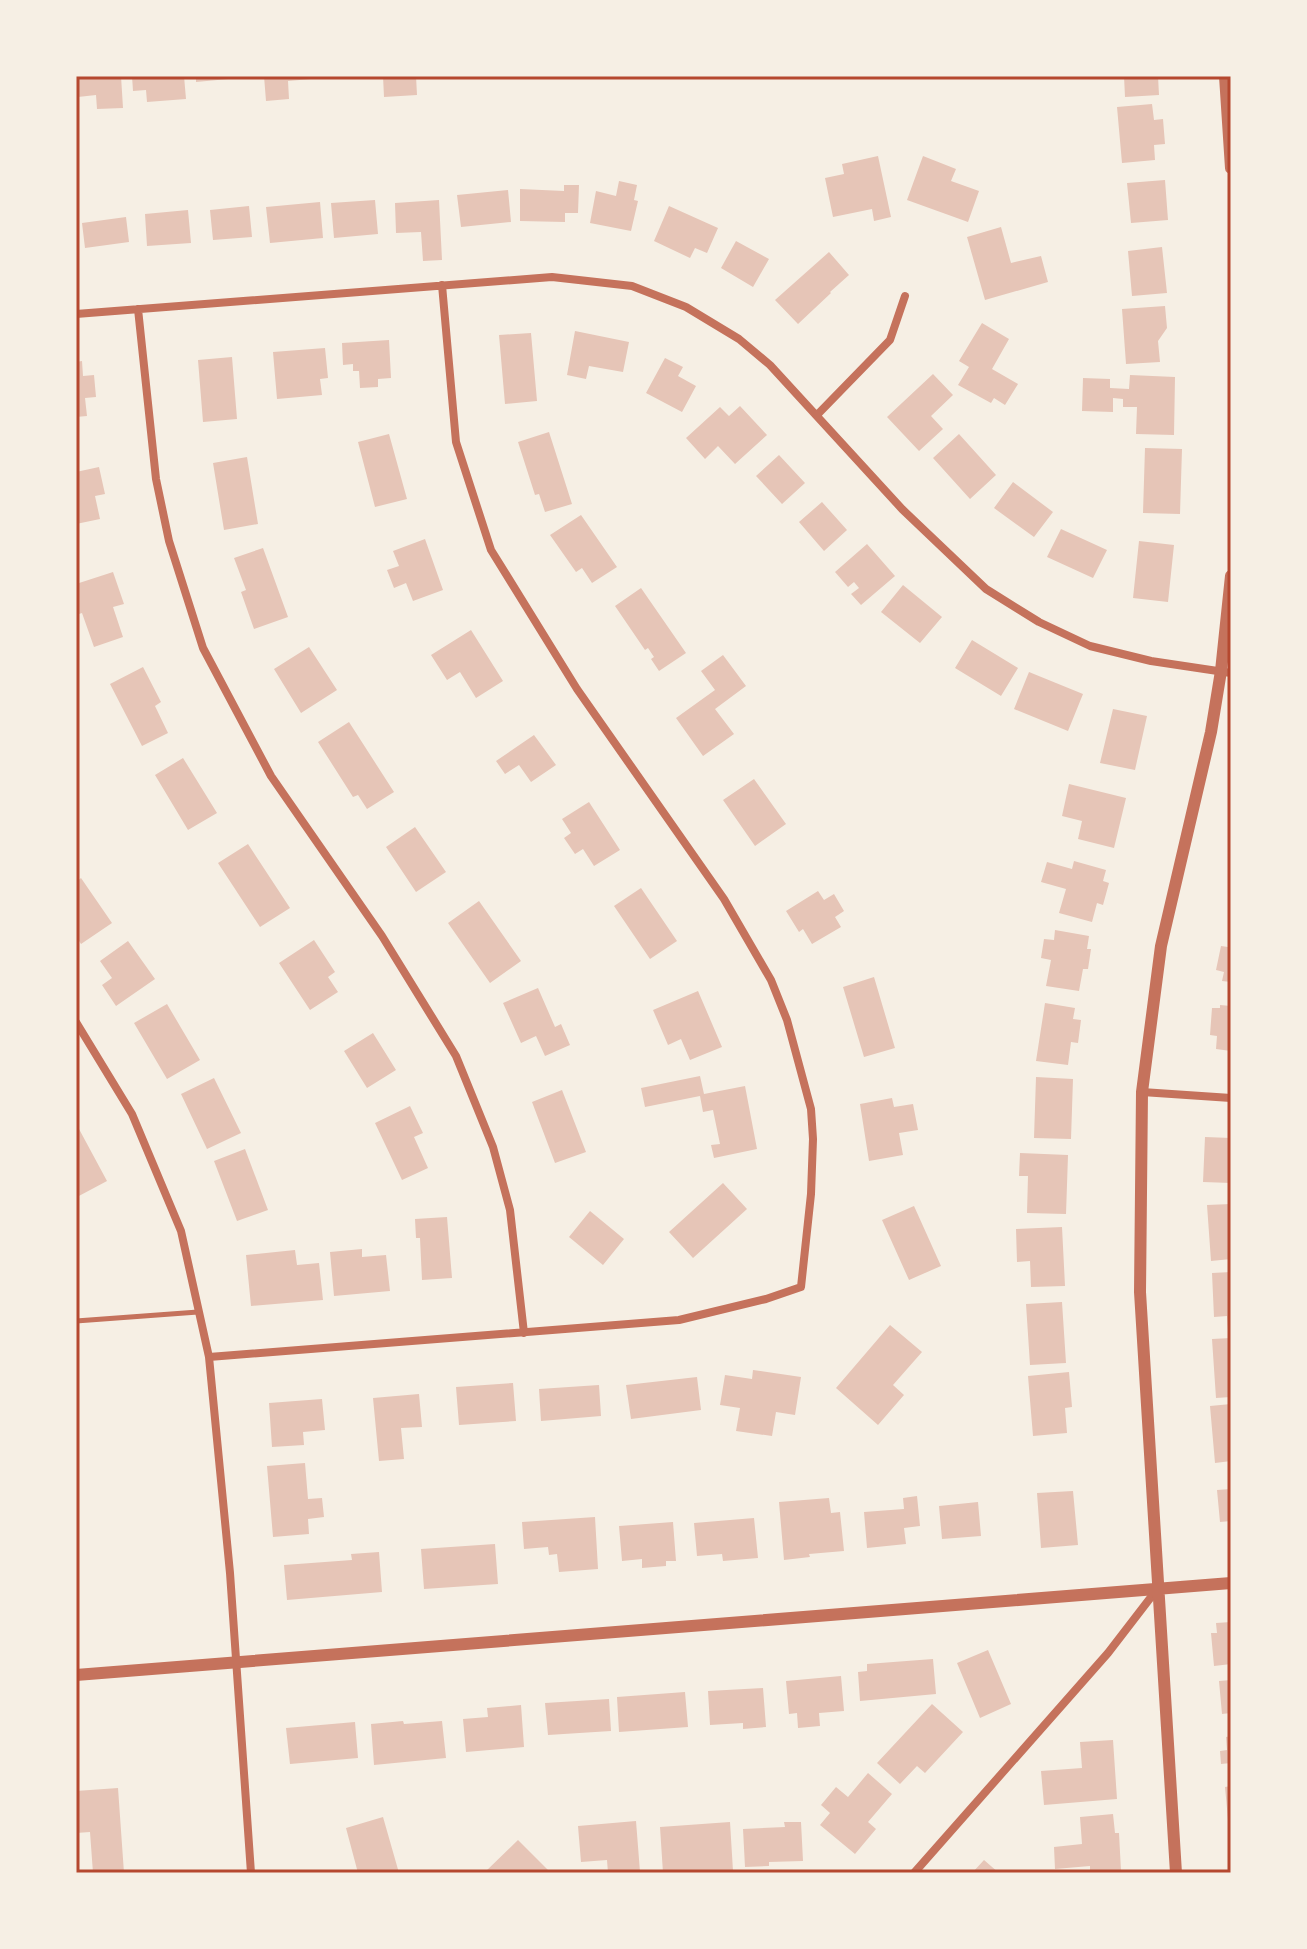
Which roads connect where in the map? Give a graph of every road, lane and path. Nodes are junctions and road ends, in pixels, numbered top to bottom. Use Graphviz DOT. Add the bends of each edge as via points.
graph roads {
  1 [pos="1225,76"];
  2 [pos="1231,168"];
  3 [pos="442,285"];
  4 [pos="905,296"];
  5 [pos="138,309"];
  6 [pos="76,314"];
  7 [pos="817,415"];
  8 [pos="1231,576"];
  9 [pos="1226,672"];
  10 [pos="76,1022"];
  11 [pos="1142,1092"];
  12 [pos="1231,1098"];
  13 [pos="199,1312"];
  14 [pos="76,1321"];
  15 [pos="524,1333"];
  16 [pos="209,1357"];
  17 [pos="1231,1583"];
  18 [pos="1158,1588"];
  19 [pos="236,1663"];
  20 [pos="76,1675"];
  21 [pos="251,1873"];
  22 [pos="914,1873"];
  23 [pos="1176,1873"];
  1 -- 2 [label="street"];
  3 -- 5 [label="street"];
  3 -- 7 [label="street" via="552,277 632,286 686,307 739,339"];
  3 -- 15 [label="street" via="456,442 491,550 577,689 724,899 771,980 811,1109 811,1194 801,1287 679,1320"];
  4 -- 7 [label="street" via="890,340"];
  5 -- 6 [label="street"];
  5 -- 15 [label="street" via="156,479 169,541 203,648 271,776 382,936 456,1056 493,1147 510,1210"];
  7 -- 9 [label="street" via="902,509 986,589 1090,646"];
  8 -- 9 [label="street"];
  9 -- 11 [label="street" via="1161,946"];
  10 -- 13 [label="street" via="132,1114 181,1231"];
  11 -- 12 [label="street"];
  11 -- 18 [label="street" via="1140,1292"];
  13 -- 14 [label="lane"];
  13 -- 16 [label="street"];
  15 -- 16 [label="street"];
  16 -- 19 [label="street"];
  17 -- 18 [label="street"];
  18 -- 19 [label="street"];
  18 -- 22 [label="street" via="1108,1653"];
  18 -- 23 [label="street"];
  19 -- 20 [label="street"];
  19 -- 21 [label="street"];
}
